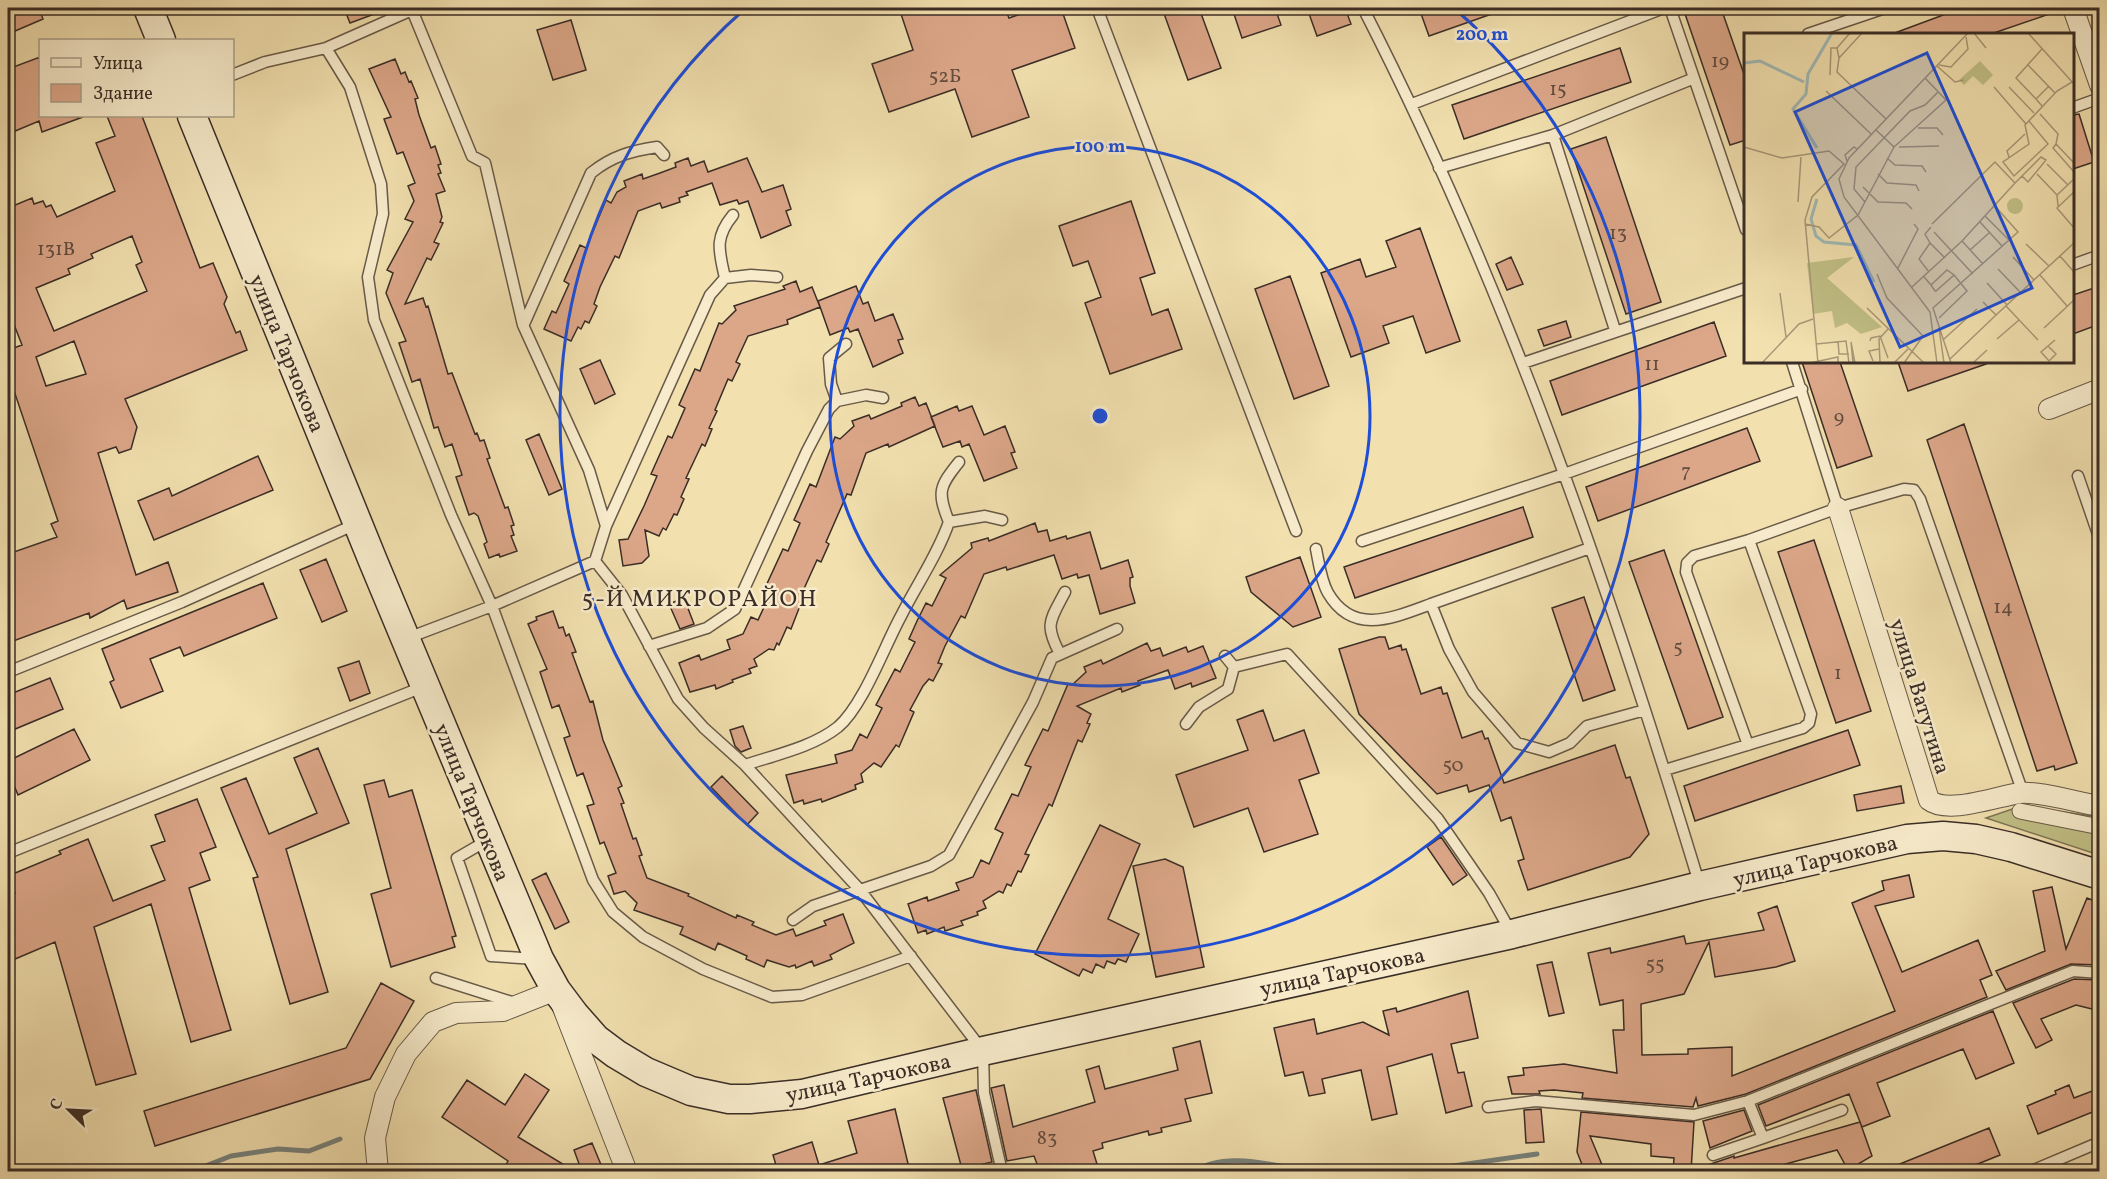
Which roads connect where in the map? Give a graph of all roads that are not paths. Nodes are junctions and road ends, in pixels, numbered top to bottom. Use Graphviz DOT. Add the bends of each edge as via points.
graph roads {
  1 [pos="148,8"];
  2 [pos="1097,8"];
  3 [pos="1363,8"];
  4 [pos="1664,8"];
  5 [pos="1670,8"];
  6 [pos="1885,8"];
  7 [pos="2073,8"];
  8 [pos="1811,33"];
  9 [pos="161,39"];
  10 [pos="326,48"];
  11 [pos="234,74"];
  12 [pos="1692,79"];
  13 [pos="2100,85"];
  14 [pos="2100,98"];
  15 [pos="1412,104"];
  16 [pos="2074,108"];
  17 [pos="192,117"];
  18 [pos="1552,135"];
  19 [pos="664,155"];
  20 [pos="1439,168"];
  21 [pos="733,215"];
  22 [pos="1744,224"];
  23 [pos="2100,255"];
  24 [pos="2074,265"];
  25 [pos="777,277"];
  26 [pos="725,278"];
  27 [pos="1744,289"];
  28 [pos="523,325"];
  29 [pos="1614,330"];
  30 [pos="846,344"];
  31 [pos="1523,363"];
  32 [pos="1792,363"];
  33 [pos="2100,388"];
  34 [pos="1802,389"];
  35 [pos="883,398"];
  36 [pos="837,401"];
  37 [pos="2049,409"];
  38 [pos="959,462"];
  39 [pos="1564,474"];
  40 [pos="2078,476"];
  41 [pos="1838,508"];
  42 [pos="1002,520"];
  43 [pos="949,522"];
  44 [pos="358,523"];
  45 [pos="606,526"];
  46 [pos="1296,531"];
  47 [pos="1749,540"];
  48 [pos="2100,540"];
  49 [pos="1362,541"];
  50 [pos="1590,548"];
  51 [pos="1316,549"];
  52 [pos="595,561"];
  53 [pos="1065,592"];
  54 [pos="1431,604"];
  55 [pos="492,606"];
  56 [pos="1117,628"];
  57 [pos="405,639"];
  58 [pos="649,646"];
  59 [pos="1060,654"];
  60 [pos="1225,656"];
  61 [pos="1234,667"];
  62 [pos="8,672"];
  63 [pos="425,686"];
  64 [pos="1645,710"];
  65 [pos="1186,724"];
  66 [pos="1748,745"];
  67 [pos="745,765"];
  68 [pos="1665,770"];
  69 [pos="2021,802"];
  70 [pos="2100,806"];
  71 [pos="2100,827"];
  72 [pos="488,840"];
  73 [pos="8,853"];
  74 [pos="2100,875"];
  75 [pos="1700,886"];
  76 [pos="860,890"];
  77 [pos="793,920"];
  78 [pos="1512,934"];
  79 [pos="911,956"];
  80 [pos="539,959"];
  81 [pos="2100,973"];
  82 [pos="436,978"];
  83 [pos="556,990"];
  84 [pos="518,1004"];
  85 [pos="983,1051"];
  86 [pos="1748,1101"];
  87 [pos="1488,1107"];
  88 [pos="1842,1110"];
  89 [pos="1762,1138"];
  90 [pos="2100,1142"];
  91 [pos="1713,1155"];
  92 [pos="378,1172"];
  93 [pos="627,1172"];
  94 [pos="1002,1172"];
  95 [pos="2029,1172"];
  1 -- 9 [label="main road"];
  2 -- 46 [label="lane"];
  3 -- 15 [label="lane"];
  4 -- 15 [label="lane"];
  5 -- 12 [label="lane"];
  6 -- 8 [label="lane"];
  7 -- 13 [label="street"];
  10 -- 11 [label="lane" via="265,62"];
  10 -- 28 [label="lane" via="412,10 472,156 485,163"];
  10 -- 55 [label="lane" via="350,87 381,184 383,214 368,277 374,320 451,515"];
  12 -- 18 [label="lane"];
  12 -- 22 [label="lane"];
  14 -- 16 [label="lane"];
  15 -- 20 [label="lane"];
  17 -- 44 [label="main road, улица Тарчокова"];
  18 -- 20 [label="lane"];
  18 -- 29 [label="lane"];
  19 -- 28 [label="lane" via="657,147 631,150 610,158 591,173"];
  20 -- 31 [label="lane"];
  21 -- 26 [label="lane" via="721,230 719,251"];
  23 -- 24 [label="lane"];
  25 -- 26 [label="lane" via="752,274"];
  26 -- 45 [label="lane" via="710,295"];
  27 -- 29 [label="lane"];
  28 -- 45 [label="lane" via="589,470"];
  29 -- 31 [label="lane"];
  30 -- 36 [label="lane" via="829,358"];
  31 -- 39 [label="lane"];
  32 -- 34 [label="lane"];
  33 -- 37 [label="street"];
  34 -- 39 [label="lane"];
  34 -- 41 [label="lane"];
  35 -- 36 [label="lane" via="866,396"];
  36 -- 58 [label="lane" via="807,451 735,609 707,628"];
  38 -- 43 [label="lane" via="941,484 940,501"];
  39 -- 49 [label="lane"];
  39 -- 50 [label="lane"];
  40 -- 48 [label="lane"];
  41 -- 47 [label="lane"];
  41 -- 69 [label="street, улица Ватутина" via="1929,800 1938,806"];
  41 -- 69 [label="lane" via="1904,489 1914,490 1920,499"];
  42 -- 43 [label="lane" via="985,516"];
  43 -- 67 [label="lane" via="859,699 838,726 807,744"];
  44 -- 57 [label="main road, улица Тарчокова"];
  44 -- 62 [label="lane" via="182,602"];
  45 -- 52 [label="lane"];
  47 -- 66 [label="lane" via="1811,714 1803,728"];
  47 -- 66 [label="lane" via="1694,556 1687,563 1686,572"];
  50 -- 54 [label="lane"];
  50 -- 64 [label="lane"];
  51 -- 54 [label="lane" via="1327,592 1344,614 1381,620"];
  52 -- 55 [label="lane"];
  52 -- 58 [label="lane" via="622,595"];
  53 -- 59 [label="lane" via="1050,621 1049,634"];
  54 -- 64 [label="lane" via="1449,649 1473,692 1517,743 1549,752 1570,743 1587,726"];
  55 -- 57 [label="lane"];
  55 -- 79 [label="lane" via="593,880 613,912 644,937 703,969 772,998 802,995"];
  56 -- 59 [label="lane"];
  57 -- 63 [label="main road, улица Тарчокова"];
  58 -- 67 [label="lane" via="678,699"];
  59 -- 76 [label="lane" via="1052,658 1033,702 949,855 931,866"];
  60 -- 61 [label="lane"];
  61 -- 65 [label="lane" via="1228,689 1199,708"];
  61 -- 78 [label="lane" via="1287,654 1438,819"];
  63 -- 72 [label="main road, улица Тарчокова"];
  63 -- 73 [label="lane"];
  64 -- 68 [label="lane"];
  66 -- 68 [label="lane"];
  67 -- 76 [label="lane"];
  68 -- 75 [label="lane"];
  69 -- 70 [label="street, улица Ватутина"];
  69 -- 71 [label="street"];
  72 -- 80 [label="main road, улица Тарчокова"];
  72 -- 80 [label="lane" via="457,858 491,956"];
  74 -- 75 [label="main road, улица Тарчокова" via="2011,847 1943,837 1896,841"];
  75 -- 78 [label="main road, улица Тарчокова"];
  76 -- 77 [label="lane" via="813,906"];
  76 -- 79 [label="lane"];
  78 -- 85 [label="main road, улица Тарчокова"];
  79 -- 85 [label="lane"];
  80 -- 83 [label="main road, улица Тарчокова"];
  81 -- 86 [label="lane" via="2073,971"];
  82 -- 84 [label="lane"];
  83 -- 84 [label="street"];
  83 -- 85 [label="main road, улица Тарчокова" via="596,1039 616,1054 674,1085 729,1099 802,1095"];
  83 -- 93 [label="street"];
  84 -- 92 [label="street" via="503,1011 456,1013 434,1022 406,1054 385,1097 377,1128"];
  85 -- 94 [label="lane" via="984,1094"];
  86 -- 87 [label="lane" via="1694,1115 1536,1101"];
  86 -- 89 [label="lane"];
  88 -- 89 [label="lane"];
  89 -- 91 [label="lane"];
  90 -- 95 [label="lane"];
}
